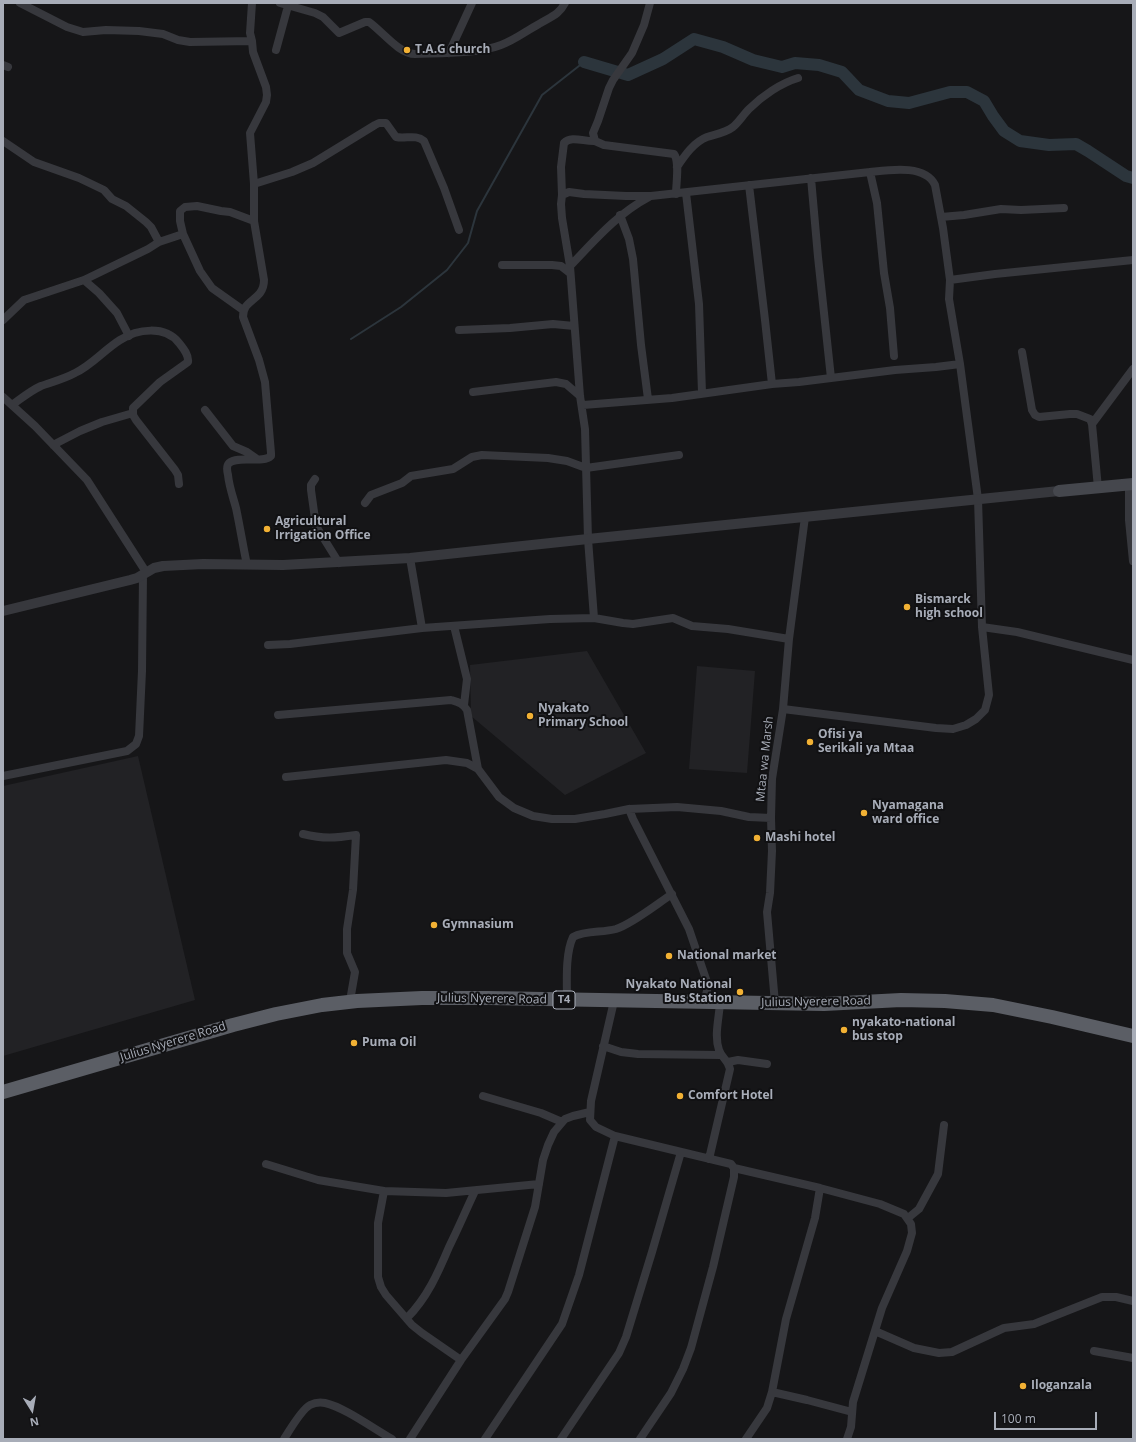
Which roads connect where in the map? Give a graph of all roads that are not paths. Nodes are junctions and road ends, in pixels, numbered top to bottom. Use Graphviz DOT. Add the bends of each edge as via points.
graph roads {
  1 [pos="20,3"];
  2 [pos="252,3"];
  3 [pos="472,3"];
  4 [pos="565,3"];
  5 [pos="650,3"];
  6 [pos="282,4"];
  7 [pos="252,41"];
  8 [pos="276,50"];
  9 [pos="449,53"];
  10 [pos="798,78"];
  11 [pos="3,141"];
  12 [pos="595,141"];
  13 [pos="677,167"];
  14 [pos="870,172"];
  15 [pos="811,178"];
  16 [pos="254,184"];
  17 [pos="749,185"];
  18 [pos="686,192"];
  19 [pos="676,194"];
  20 [pos="562,195"];
  21 [pos="651,196"];
  22 [pos="1064,208"];
  23 [pos="620,215"];
  24 [pos="941,217"];
  25 [pos="254,221"];
  26 [pos="459,230"];
  27 [pos="184,234"];
  28 [pos="159,242"];
  29 [pos="1133,260"];
  30 [pos="502,265"];
  31 [pos="570,269"];
  32 [pos="84,280"];
  33 [pos="950,280"];
  34 [pos="243,310"];
  35 [pos="3,320"];
  36 [pos="574,326"];
  37 [pos="459,330"];
  38 [pos="129,336"];
  39 [pos="1022,352"];
  40 [pos="894,356"];
  41 [pos="960,364"];
  42 [pos="1133,369"];
  43 [pos="831,378"];
  44 [pos="772,384"];
  45 [pos="473,392"];
  46 [pos="702,393"];
  47 [pos="580,396"];
  48 [pos="3,397"];
  49 [pos="648,399"];
  50 [pos="12,405"];
  51 [pos="582,405"];
  52 [pos="205,410"];
  53 [pos="133,413"];
  54 [pos="1092,424"];
  55 [pos="53,445"];
  56 [pos="679,455"];
  57 [pos="257,459"];
  58 [pos="586,468"];
  59 [pos="315,479"];
  60 [pos="179,484"];
  61 [pos="1131,485"];
  62 [pos="1098,488"];
  63 [pos="1060,491"];
  64 [pos="978,499"];
  65 [pos="365,503"];
  66 [pos="805,517"];
  67 [pos="588,539"];
  68 [pos="410,558"];
  69 [pos="1133,562"];
  70 [pos="339,563"];
  71 [pos="247,565"];
  72 [pos="144,574"];
  73 [pos="3,611"];
  74 [pos="594,618"];
  75 [pos="454,626"];
  76 [pos="982,627"];
  77 [pos="422,628"];
  78 [pos="789,639"];
  79 [pos="268,645"];
  80 [pos="1133,660"];
  81 [pos="464,705"];
  82 [pos="783,709"];
  83 [pos="278,715"];
  84 [pos="478,769"];
  85 [pos="3,776"];
  86 [pos="286,777"];
  87 [pos="629,809"];
  88 [pos="771,818"];
  89 [pos="303,834"];
  90 [pos="672,894"];
  91 [pos="567,1000"];
  92 [pos="352,1001"];
  93 [pos="614,1001"];
  94 [pos="704,1002"];
  95 [pos="720,1003"];
  96 [pos="774,1003"];
  97 [pos="1133,1036"];
  98 [pos="603,1046"];
  99 [pos="721,1055"];
  100 [pos="728,1062"];
  101 [pos="767,1064"];
  102 [pos="3,1092"];
  103 [pos="483,1096"];
  104 [pos="590,1112"];
  105 [pos="562,1122"];
  106 [pos="944,1125"];
  107 [pos="615,1136"];
  108 [pos="681,1152"];
  109 [pos="709,1159"];
  110 [pos="266,1164"];
  111 [pos="734,1168"];
  112 [pos="540,1184"];
  113 [pos="820,1188"];
  114 [pos="384,1191"];
  115 [pos="474,1191"];
  116 [pos="908,1218"];
  117 [pos="1133,1300"];
  118 [pos="407,1318"];
  119 [pos="875,1331"];
  120 [pos="1094,1351"];
  121 [pos="1133,1358"];
  122 [pos="461,1360"];
  123 [pos="772,1392"];
  124 [pos="852,1412"];
  125 [pos="284,1439"];
  126 [pos="392,1439"];
  127 [pos="410,1439"];
  128 [pos="485,1439"];
  129 [pos="561,1439"];
  130 [pos="640,1439"];
  131 [pos="746,1439"];
  132 [pos="846,1439"];
  1 -- 7 [label="street" via="67,27 83,32 139,31 163,34 190,42"];
  2 -- 7 [label="street"];
  3 -- 9 [label="street"];
  4 -- 9 [label="street" via="555,16 515,40 484,50"];
  5 -- 12 [label="street" via="632,53 613,80 593,133"];
  6 -- 8 [label="street"];
  6 -- 9 [label="street" via="319,15 339,33 369,22 409,54"];
  7 -- 16 [label="street" via="267,95 250,133"];
  10 -- 13 [label="street" via="778,86 750,108 732,128 697,143"];
  11 -- 28 [label="street" via="34,162 104,190 112,199 126,206 146,222"];
  12 -- 13 [label="street" via="604,145 670,152 676,156"];
  12 -- 20 [label="street" via="571,139 564,143 561,167"];
  13 -- 19 [label="street"];
  14 -- 15 [label="street"];
  14 -- 24 [label="street" via="901,170 927,175 935,185"];
  14 -- 40 [label="street" via="890,308"];
  15 -- 17 [label="street"];
  15 -- 43 [label="street"];
  16 -- 25 [label="street"];
  16 -- 26 [label="street" via="313,163 375,125 386,124 396,137 419,138 424,141"];
  17 -- 18 [label="street"];
  17 -- 44 [label="street"];
  18 -- 19 [label="street"];
  18 -- 46 [label="street" via="699,304"];
  19 -- 21 [label="street"];
  20 -- 21 [label="street" via="569,192"];
  20 -- 31 [label="street" via="562,218"];
  21 -- 23 [label="street" via="634,204"];
  22 -- 24 [label="street" via="1001,209"];
  23 -- 31 [label="street"];
  23 -- 49 [label="street" via="633,259"];
  24 -- 33 [label="street"];
  25 -- 27 [label="street" via="230,212 198,206 185,207 180,211"];
  25 -- 34 [label="street" via="264,280 260,293"];
  27 -- 28 [label="street"];
  27 -- 34 [label="street" via="205,280"];
  28 -- 32 [label="street"];
  29 -- 33 [label="street"];
  30 -- 31 [label="street" via="552,264"];
  31 -- 36 [label="street"];
  32 -- 35 [label="street" via="24,300"];
  32 -- 38 [label="street" via="117,313"];
  33 -- 41 [label="street" via="949,299"];
  34 -- 57 [label="street" via="243,317 265,382 270,456 266,459"];
  36 -- 37 [label="street" via="558,324"];
  36 -- 47 [label="street"];
  38 -- 50 [label="street" via="84,369 31,391"];
  38 -- 53 [label="street" via="155,330 166,333 179,342 188,356 188,362 160,382 133,408"];
  39 -- 54 [label="street" via="1035,415 1039,417 1077,414 1090,418"];
  41 -- 43 [label="street"];
  41 -- 64 [label="street"];
  42 -- 54 [label="street"];
  43 -- 44 [label="street"];
  44 -- 46 [label="street"];
  45 -- 47 [label="street" via="556,382 566,384"];
  46 -- 49 [label="street"];
  47 -- 51 [label="street"];
  48 -- 50 [label="street"];
  49 -- 51 [label="street"];
  50 -- 55 [label="street"];
  51 -- 58 [label="street"];
  52 -- 57 [label="street" via="233,446"];
  53 -- 55 [label="street" via="95,425"];
  53 -- 60 [label="street" via="176,470"];
  54 -- 62 [label="street"];
  55 -- 72 [label="street" via="87,480"];
  56 -- 58 [label="street"];
  57 -- 71 [label="street" via="233,461 227,469"];
  58 -- 65 [label="street" via="548,458 482,455 472,457 453,469 411,476 402,483 371,495"];
  58 -- 67 [label="street"];
  59 -- 70 [label="street" via="311,490 316,526"];
  61 -- 62 [label="main road"];
  61 -- 69 [label="street"];
  62 -- 63 [label="main road"];
  63 -- 64 [label="street"];
  64 -- 66 [label="street"];
  64 -- 76 [label="street"];
  66 -- 67 [label="street"];
  66 -- 78 [label="street, Mtaa wa Marsh"];
  67 -- 68 [label="street"];
  67 -- 74 [label="street"];
  68 -- 70 [label="street"];
  68 -- 77 [label="street"];
  70 -- 71 [label="street"];
  71 -- 72 [label="street" via="164,566"];
  72 -- 73 [label="street" via="130,580"];
  72 -- 85 [label="street" via="139,736 136,744 127,751"];
  74 -- 75 [label="street" via="550,618"];
  74 -- 78 [label="street" via="633,624 673,618 692,626"];
  75 -- 77 [label="street"];
  75 -- 81 [label="street" via="467,679"];
  76 -- 80 [label="street" via="1017,632"];
  76 -- 82 [label="street" via="988,695 985,710 966,725 953,729 936,728"];
  77 -- 79 [label="street"];
  78 -- 82 [label="street, Mtaa wa Marsh"];
  81 -- 83 [label="street" via="450,700"];
  81 -- 84 [label="street"];
  82 -- 88 [label="street, Mtaa wa Marsh" via="772,779"];
  84 -- 86 [label="street" via="467,763 446,760"];
  84 -- 87 [label="street" via="499,797 514,808 533,816 575,819"];
  87 -- 88 [label="street" via="694,808"];
  87 -- 90 [label="street"];
  88 -- 96 [label="street, Mtaa wa Marsh" via="772,851 767,912"];
  89 -- 92 [label="street" via="334,838 356,835 353,890 347,929 347,953 355,972"];
  90 -- 91 [label="street" via="616,929 573,937 568,963"];
  90 -- 94 [label="street" via="689,929 707,982"];
  91 -- 92 [label="highway, Julius Nyerere Road / T4" via="422,998"];
  91 -- 93 [label="highway, Julius Nyerere Road / T4"];
  92 -- 102 [label="highway, Julius Nyerere Road / T4" via="276,1014 233,1025"];
  93 -- 94 [label="highway, Julius Nyerere Road / T4"];
  93 -- 98 [label="street"];
  94 -- 95 [label="highway, Julius Nyerere Road / T4"];
  95 -- 96 [label="highway, Julius Nyerere Road / T4"];
  95 -- 99 [label="street" via="717,1042"];
  96 -- 97 [label="highway, Julius Nyerere Road / T4" via="824,1004 902,1000 994,1005"];
  98 -- 99 [label="street" via="638,1054"];
  98 -- 104 [label="street"];
  99 -- 100 [label="street"];
  100 -- 101 [label="street" via="738,1060"];
  100 -- 109 [label="street" via="729,1078"];
  103 -- 105 [label="street"];
  104 -- 105 [label="street" via="567,1118"];
  104 -- 107 [label="street" via="590,1120 596,1127"];
  105 -- 112 [label="street" via="548,1145"];
  106 -- 116 [label="street" via="938,1174 919,1209"];
  107 -- 108 [label="street"];
  107 -- 128 [label="street" via="579,1275 562,1324"];
  108 -- 109 [label="street"];
  108 -- 129 [label="street" via="626,1337 619,1353"];
  109 -- 111 [label="street" via="731,1164"];
  110 -- 114 [label="street" via="318,1180"];
  111 -- 113 [label="street"];
  111 -- 130 [label="street" via="713,1268 691,1348 671,1393"];
  112 -- 115 [label="street"];
  112 -- 122 [label="street" via="505,1299"];
  113 -- 116 [label="street" via="880,1204"];
  113 -- 123 [label="street" via="815,1218 786,1319"];
  114 -- 115 [label="street"];
  114 -- 118 [label="street" via="378,1223 378,1277 386,1295"];
  115 -- 118 [label="street" via="439,1271 418,1307"];
  116 -- 119 [label="street" via="912,1233 907,1251 882,1308"];
  117 -- 119 [label="street" via="1102,1297 1034,1324 1004,1328 952,1352 939,1353 914,1348"];
  118 -- 122 [label="street" via="422,1333"];
  119 -- 124 [label="street"];
  120 -- 121 [label="street"];
  122 -- 127 [label="street"];
  123 -- 124 [label="street"];
  123 -- 131 [label="street" via="767,1408"];
  124 -- 132 [label="street" via="851,1427"];
  125 -- 126 [label="street" via="304,1410 309,1405 317,1403 339,1408"];
}
